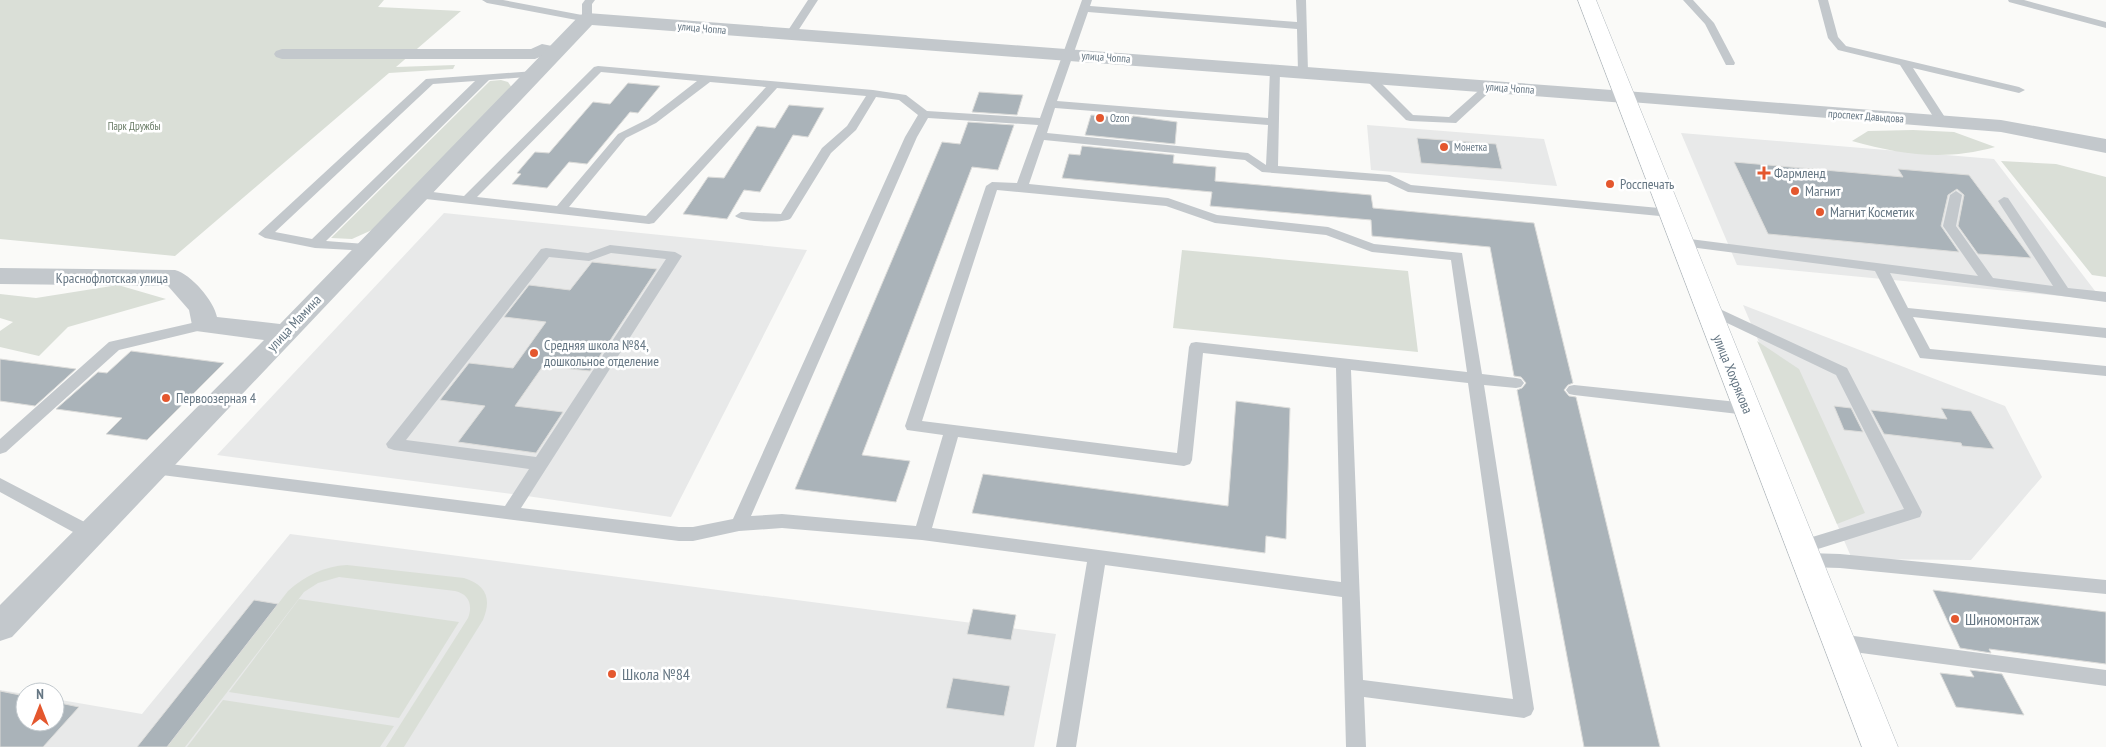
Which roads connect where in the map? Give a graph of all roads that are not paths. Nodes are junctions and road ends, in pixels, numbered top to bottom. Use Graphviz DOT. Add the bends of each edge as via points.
graph roads {
  1 [pos="488,0"];
  2 [pos="813,0"];
  3 [pos="1301,0"];
  4 [pos="1587,0"];
  5 [pos="1688,0"];
  6 [pos="1823,0"];
  7 [pos="2013,0"];
  8 [pos="1086,4"];
  9 [pos="588,9"];
  10 [pos="2106,25"];
  11 [pos="1302,26"];
  12 [pos="790,35"];
  13 [pos="546,49"];
  14 [pos="282,54"];
  15 [pos="1068,54"];
  16 [pos="1730,63"];
  17 [pos="1904,63"];
  18 [pos="1275,70"];
  19 [pos="1303,72"];
  20 [pos="535,74"];
  21 [pos="486,77"];
  22 [pos="1369,77"];
  23 [pos="707,79"];
  24 [pos="774,85"];
  25 [pos="1490,86"];
  26 [pos="2019,90"];
  27 [pos="873,93"];
  28 [pos="1625,97"];
  29 [pos="1051,104"];
  30 [pos="924,114"];
  31 [pos="1273,122"];
  32 [pos="1942,122"];
  33 [pos="1043,129"];
  34 [pos="2106,146"];
  35 [pos="1272,169"];
  36 [pos="1022,187"];
  37 [pos="417,194"];
  38 [pos="1956,195"];
  39 [pos="468,200"];
  40 [pos="2004,201"];
  41 [pos="560,210"];
  42 [pos="1670,213"];
  43 [pos="741,216"];
  44 [pos="1682,242"];
  45 [pos="315,244"];
  46 [pos="364,248"];
  47 [pos="1880,268"];
  48 [pos="0,276"];
  49 [pos="1989,282"];
  50 [pos="2064,292"];
  51 [pos="2106,297"];
  52 [pos="1708,308"];
  53 [pos="1905,312"];
  54 [pos="205,325"];
  55 [pos="286,333"];
  56 [pos="2106,333"];
  57 [pos="1343,364"];
  58 [pos="2106,370"];
  59 [pos="1475,379"];
  60 [pos="1516,383"];
  61 [pos="1574,390"];
  62 [pos="1747,409"];
  63 [pos="952,431"];
  64 [pos="0,448"];
  65 [pos="540,464"];
  66 [pos="154,468"];
  67 [pos="0,484"];
  68 [pos="509,513"];
  69 [pos="738,524"];
  70 [pos="90,533"];
  71 [pos="922,533"];
  72 [pos="1804,553"];
  73 [pos="1097,558"];
  74 [pos="2106,587"];
  75 [pos="1351,591"];
  76 [pos="0,627"];
  77 [pos="1839,642"];
  78 [pos="2106,678"];
  79 [pos="1354,687"];
  80 [pos="1066,747"];
  81 [pos="1356,747"];
  82 [pos="1880,747"];
  1 -- 9 [label="lane"];
  2 -- 12 [label="lane"];
  3 -- 11 [label="lane"];
  4 -- 28 [label="main road, улица Хохрякова"];
  5 -- 16 [label="lane" via="1709,23"];
  6 -- 17 [label="lane" via="1833,38 1842,48"];
  7 -- 10 [label="lane"];
  8 -- 11 [label="lane"];
  8 -- 15 [label="lane"];
  9 -- 12 [label="street, улица Чоппа"];
  9 -- 20 [label="street, улица Мамина"];
  11 -- 19 [label="lane"];
  12 -- 15 [label="street, улица Чоппа"];
  13 -- 14 [label="street" via="535,54"];
  15 -- 18 [label="street, улица Чоппа"];
  15 -- 29 [label="lane"];
  17 -- 26 [label="lane"];
  17 -- 32 [label="lane"];
  18 -- 19 [label="street, улица Чоппа"];
  18 -- 31 [label="lane"];
  19 -- 22 [label="street, улица Чоппа"];
  20 -- 21 [label="lane"];
  20 -- 37 [label="street, улица Мамина"];
  21 -- 45 [label="lane"];
  21 -- 45 [label="lane" via="430,81 265,234"];
  22 -- 25 [label="street, улица Чоппа"];
  22 -- 25 [label="lane" via="1410,118 1452,121"];
  23 -- 24 [label="lane"];
  23 -- 39 [label="lane" via="598,69"];
  23 -- 41 [label="lane" via="652,120 622,136"];
  24 -- 27 [label="lane"];
  24 -- 41 [label="lane" via="649,220"];
  25 -- 28 [label="street, улица Чоппа"];
  27 -- 30 [label="lane" via="902,97"];
  27 -- 43 [label="lane" via="852,128 826,151 784,218"];
  28 -- 32 [label="street, проспект Давыдова"];
  28 -- 42 [label="main road, улица Хохрякова"];
  29 -- 31 [label="lane"];
  29 -- 33 [label="lane"];
  30 -- 33 [label="lane"];
  30 -- 69 [label="lane" via="911,136"];
  31 -- 35 [label="lane"];
  32 -- 34 [label="street, проспект Давыдова" via="2001,126"];
  33 -- 35 [label="lane" via="1248,157 1262,168"];
  33 -- 36 [label="lane"];
  35 -- 42 [label="lane" via="1390,179 1408,188"];
  36 -- 59 [label="lane" via="1168,202 1215,219 1328,231 1372,248 1457,256"];
  36 -- 63 [label="lane" via="992,186 913,426"];
  37 -- 39 [label="lane"];
  37 -- 46 [label="street, улица Мамина"];
  38 -- 49 [label="lane" via="1949,226"];
  39 -- 41 [label="lane"];
  40 -- 50 [label="lane"];
  42 -- 44 [label="main road, улица Хохрякова"];
  44 -- 47 [label="lane"];
  44 -- 52 [label="main road, улица Хохрякова"];
  45 -- 46 [label="lane"];
  46 -- 55 [label="street, улица Мамина"];
  47 -- 49 [label="lane"];
  47 -- 53 [label="lane"];
  48 -- 54 [label="street, Краснофлотская улица" via="175,278 202,308"];
  49 -- 50 [label="lane"];
  50 -- 51 [label="lane"];
  52 -- 62 [label="main road, улица Хохрякова"];
  52 -- 72 [label="lane" via="1842,372 1914,512"];
  53 -- 56 [label="lane"];
  53 -- 58 [label="lane" via="1925,354"];
  54 -- 55 [label="street"];
  54 -- 64 [label="lane" via="114,346"];
  55 -- 66 [label="street, улица Мамина"];
  57 -- 59 [label="lane"];
  57 -- 63 [label="lane" via="1196,347 1184,460"];
  57 -- 75 [label="lane"];
  59 -- 60 [label="lane"];
  59 -- 79 [label="lane" via="1524,709"];
  61 -- 62 [label="lane"];
  62 -- 72 [label="main road, улица Хохрякова"];
  63 -- 71 [label="lane"];
  65 -- 65 [label="lane" via="599,373 675,256 610,249 589,257 546,252 394,444"];
  65 -- 68 [label="lane"];
  66 -- 68 [label="lane"];
  66 -- 70 [label="street, улица Мамина"];
  67 -- 70 [label="lane"];
  68 -- 69 [label="lane" via="680,534"];
  69 -- 71 [label="lane" via="782,521"];
  70 -- 76 [label="street, улица Мамина"];
  71 -- 73 [label="lane"];
  72 -- 74 [label="lane" via="1850,562"];
  72 -- 77 [label="main road, улица Хохрякова"];
  73 -- 75 [label="lane"];
  73 -- 80 [label="lane"];
  75 -- 79 [label="lane"];
  77 -- 78 [label="lane"];
  77 -- 82 [label="main road, улица Хохрякова"];
  79 -- 81 [label="lane"];
}
